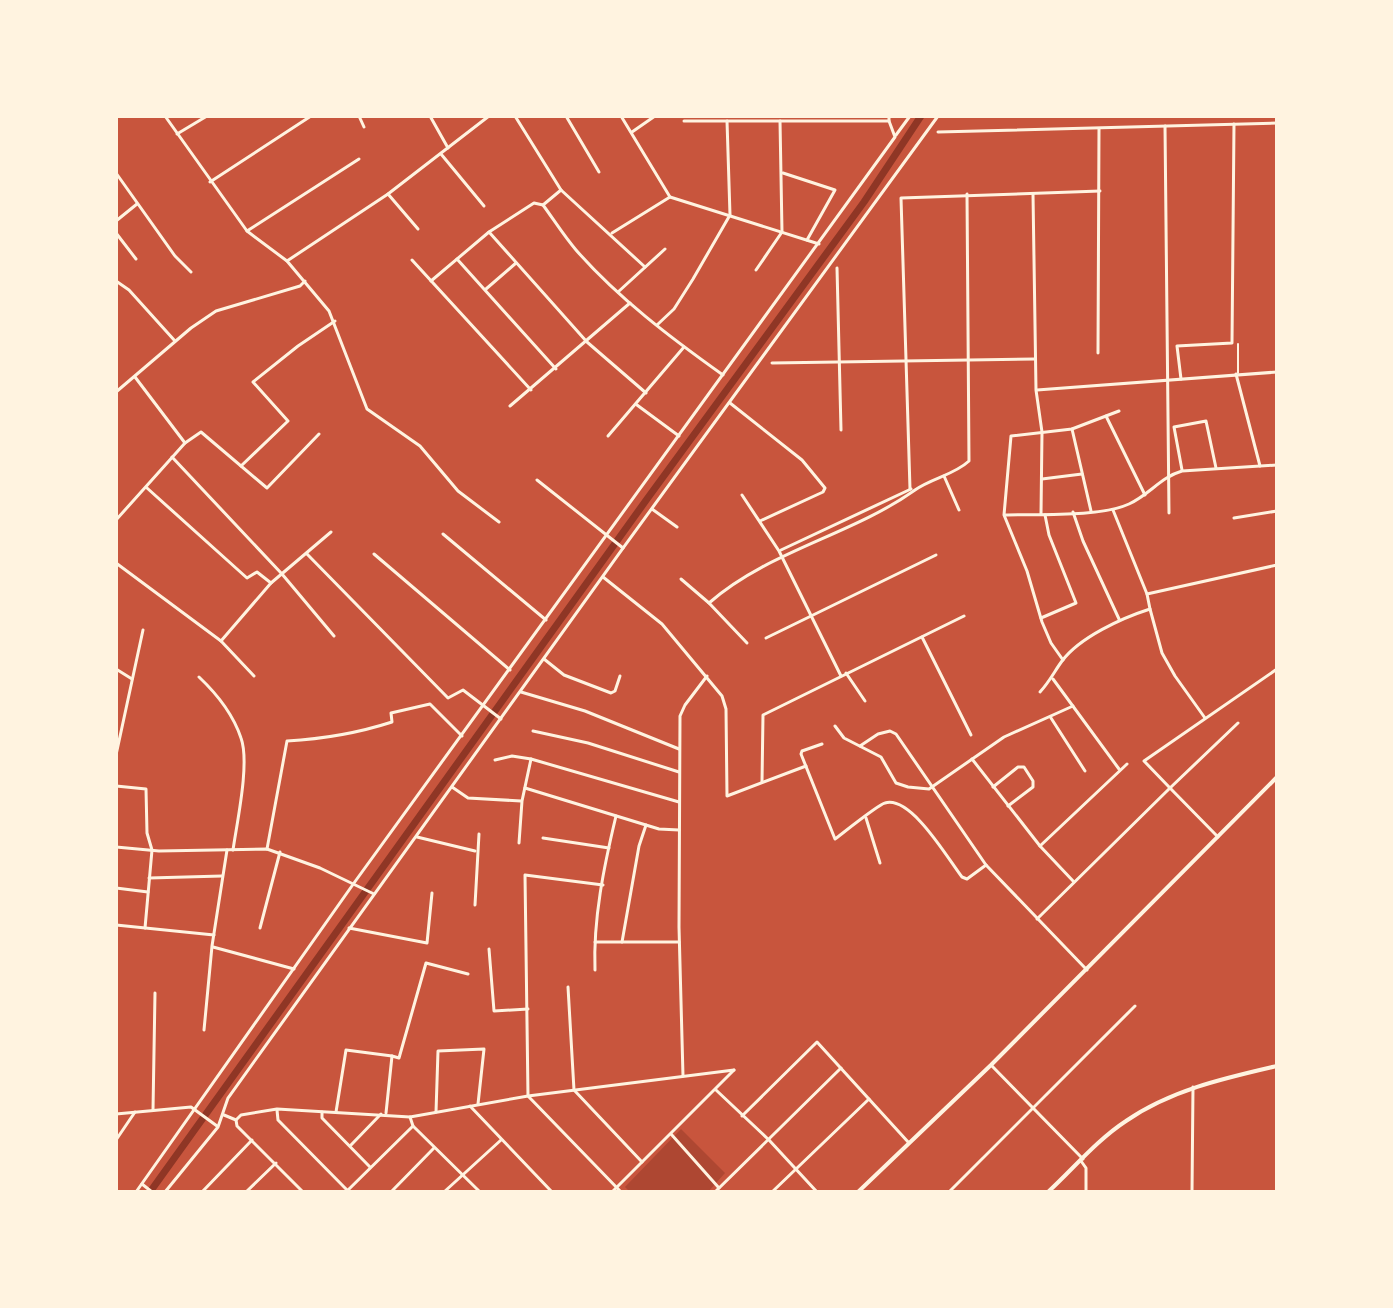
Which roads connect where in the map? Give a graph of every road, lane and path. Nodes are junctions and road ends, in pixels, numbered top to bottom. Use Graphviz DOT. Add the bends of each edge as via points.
graph roads {
  1 [pos="165,116"];
  2 [pos="207,116"];
  3 [pos="311,116"];
  4 [pos="359,116"];
  5 [pos="430,116"];
  6 [pos="489,116"];
  7 [pos="515,116"];
  8 [pos="566,116"];
  9 [pos="621,116"];
  10 [pos="655,116"];
  11 [pos="910,116"];
  12 [pos="938,116"];
  13 [pos="889,118"];
  14 [pos="684,121"];
  15 [pos="727,121"];
  16 [pos="780,121"];
  17 [pos="1277,123"];
  18 [pos="1234,124"];
  19 [pos="1165,126"];
  20 [pos="364,127"];
  21 [pos="1099,128"];
  22 [pos="631,132"];
  23 [pos="938,132"];
  24 [pos="177,134"];
  25 [pos="895,137"];
  26 [pos="448,148"];
  27 [pos="441,154"];
  28 [pos="359,159"];
  29 [pos="599,172"];
  30 [pos="781,172"];
  31 [pos="116,173"];
  32 [pos="210,182"];
  33 [pos="561,190"];
  34 [pos="1100,191"];
  35 [pos="388,194"];
  36 [pos="967,194"];
  37 [pos="1033,194"];
  38 [pos="670,197"];
  39 [pos="137,204"];
  40 [pos="543,205"];
  41 [pos="484,206"];
  42 [pos="730,215"];
  43 [pos="116,221"];
  44 [pos="418,229"];
  45 [pos="247,231"];
  46 [pos="489,232"];
  47 [pos="782,232"];
  48 [pos="116,233"];
  49 [pos="610,234"];
  50 [pos="807,240"];
  51 [pos="819,244"];
  52 [pos="665,249"];
  53 [pos="136,259"];
  54 [pos="457,259"];
  55 [pos="412,260"];
  56 [pos="287,261"];
  57 [pos="516,263"];
  58 [pos="645,267"];
  59 [pos="837,268"];
  60 [pos="756,270"];
  61 [pos="191,272"];
  62 [pos="116,281"];
  63 [pos="305,281"];
  64 [pos="431,281"];
  65 [pos="485,289"];
  66 [pos="618,292"];
  67 [pos="630,303"];
  68 [pos="335,321"];
  69 [pos="657,325"];
  70 [pos="175,341"];
  71 [pos="587,342"];
  72 [pos="1235,344"];
  73 [pos="684,347"];
  74 [pos="1098,353"];
  75 [pos="1035,359"];
  76 [pos="970,360"];
  77 [pos="904,361"];
  78 [pos="840,362"];
  79 [pos="772,363"];
  80 [pos="556,369"];
  81 [pos="1277,372"];
  82 [pos="1237,374"];
  83 [pos="723,375"];
  84 [pos="135,377"];
  85 [pos="1181,379"];
  86 [pos="1168,380"];
  87 [pos="531,390"];
  88 [pos="1036,390"];
  89 [pos="116,392"];
  90 [pos="646,393"];
  91 [pos="730,403"];
  92 [pos="636,405"];
  93 [pos="510,406"];
  94 [pos="1119,411"];
  95 [pos="1106,416"];
  96 [pos="1072,429"];
  97 [pos="841,430"];
  98 [pos="1042,432"];
  99 [pos="319,434"];
  100 [pos="608,436"];
  101 [pos="679,436"];
  102 [pos="185,443"];
  103 [pos="172,457"];
  104 [pos="1277,465"];
  105 [pos="241,466"];
  106 [pos="1260,466"];
  107 [pos="1216,468"];
  108 [pos="1182,471"];
  109 [pos="1082,474"];
  110 [pos="1169,475"];
  111 [pos="944,476"];
  112 [pos="1042,479"];
  113 [pos="537,480"];
  114 [pos="145,487"];
  115 [pos="912,489"];
  116 [pos="742,495"];
  117 [pos="1145,495"];
  118 [pos="652,509"];
  119 [pos="959,510"];
  120 [pos="1113,510"];
  121 [pos="1091,511"];
  122 [pos="1277,511"];
  123 [pos="1073,512"];
  124 [pos="1169,513"];
  125 [pos="1043,514"];
  126 [pos="1004,515"];
  127 [pos="1234,518"];
  128 [pos="116,520"];
  129 [pos="499,522"];
  130 [pos="759,522"];
  131 [pos="677,527"];
  132 [pos="331,532"];
  133 [pos="443,534"];
  134 [pos="609,537"];
  135 [pos="621,546"];
  136 [pos="779,551"];
  137 [pos="307,554"];
  138 [pos="374,554"];
  139 [pos="936,555"];
  140 [pos="782,557"];
  141 [pos="116,563"];
  142 [pos="1277,565"];
  143 [pos="282,574"];
  144 [pos="603,577"];
  145 [pos="681,579"];
  146 [pos="271,583"];
  147 [pos="1147,594"];
  148 [pos="709,603"];
  149 [pos="1150,609"];
  150 [pos="811,616"];
  151 [pos="964,616"];
  152 [pos="1041,618"];
  153 [pos="1119,619"];
  154 [pos="546,620"];
  155 [pos="143,630"];
  156 [pos="334,636"];
  157 [pos="922,637"];
  158 [pos="766,638"];
  159 [pos="221,641"];
  160 [pos="747,643"];
  161 [pos="544,659"];
  162 [pos="1063,660"];
  163 [pos="116,669"];
  164 [pos="1277,669"];
  165 [pos="510,670"];
  166 [pos="846,673"];
  167 [pos="254,676"];
  168 [pos="620,676"];
  169 [pos="707,676"];
  170 [pos="841,676"];
  171 [pos="199,677"];
  172 [pos="132,679"];
  173 [pos="1053,679"];
  174 [pos="520,692"];
  175 [pos="1040,692"];
  176 [pos="865,701"];
  177 [pos="483,705"];
  178 [pos="1073,706"];
  179 [pos="499,717"];
  180 [pos="1051,718"];
  181 [pos="1205,718"];
  182 [pos="1238,723"];
  183 [pos="835,726"];
  184 [pos="533,731"];
  185 [pos="971,735"];
  186 [pos="462,736"];
  187 [pos="822,744"];
  188 [pos="860,746"];
  189 [pos="679,749"];
  190 [pos="116,755"];
  191 [pos="531,759"];
  192 [pos="972,759"];
  193 [pos="495,760"];
  194 [pos="1127,764"];
  195 [pos="806,766"];
  196 [pos="1120,770"];
  197 [pos="1085,771"];
  198 [pos="679,772"];
  199 [pos="1277,777"];
  200 [pos="762,783"];
  201 [pos="116,786"];
  202 [pos="933,786"];
  203 [pos="452,787"];
  204 [pos="993,787"];
  205 [pos="525,788"];
  206 [pos="1170,788"];
  207 [pos="522,801"];
  208 [pos="679,802"];
  209 [pos="1007,807"];
  210 [pos="616,816"];
  211 [pos="866,818"];
  212 [pos="646,825"];
  213 [pos="679,830"];
  214 [pos="479,834"];
  215 [pos="417,837"];
  216 [pos="1218,837"];
  217 [pos="543,838"];
  218 [pos="519,843"];
  219 [pos="1040,846"];
  220 [pos="116,847"];
  221 [pos="609,848"];
  222 [pos="267,849"];
  223 [pos="152,850"];
  224 [pos="227,850"];
  225 [pos="233,850"];
  226 [pos="476,851"];
  227 [pos="280,852"];
  228 [pos="880,863"];
  229 [pos="986,865"];
  230 [pos="223,876"];
  231 [pos="149,878"];
  232 [pos="1074,882"];
  233 [pos="357,884"];
  234 [pos="603,885"];
  235 [pos="116,888"];
  236 [pos="148,892"];
  237 [pos="432,893"];
  238 [pos="374,894"];
  239 [pos="475,905"];
  240 [pos="1037,919"];
  241 [pos="116,925"];
  242 [pos="145,928"];
  243 [pos="260,928"];
  244 [pos="349,928"];
  245 [pos="214,935"];
  246 [pos="594,942"];
  247 [pos="622,942"];
  248 [pos="679,942"];
  249 [pos="212,946"];
  250 [pos="489,949"];
  251 [pos="294,969"];
  252 [pos="595,970"];
  253 [pos="1087,970"];
  254 [pos="468,974"];
  255 [pos="568,987"];
  256 [pos="155,993"];
  257 [pos="1135,1006"];
  258 [pos="528,1009"];
  259 [pos="204,1030"];
  260 [pos="392,1056"];
  261 [pos="991,1065"];
  262 [pos="1277,1066"];
  263 [pos="841,1068"];
  264 [pos="683,1076"];
  265 [pos="1193,1087"];
  266 [pos="574,1090"];
  267 [pos="716,1090"];
  268 [pos="528,1096"];
  269 [pos="869,1099"];
  270 [pos="478,1104"];
  271 [pos="470,1106"];
  272 [pos="277,1109"];
  273 [pos="1033,1109"];
  274 [pos="153,1110"];
  275 [pos="195,1110"];
  276 [pos="135,1112"];
  277 [pos="322,1112"];
  278 [pos="336,1112"];
  279 [pos="436,1112"];
  280 [pos="116,1114"];
  281 [pos="383,1114"];
  282 [pos="224,1115"];
  283 [pos="742,1116"];
  284 [pos="410,1117"];
  285 [pos="236,1120"];
  286 [pos="413,1126"];
  287 [pos="218,1127"];
  288 [pos="671,1134"];
  289 [pos="116,1140"];
  290 [pos="252,1140"];
  291 [pos="501,1140"];
  292 [pos="769,1140"];
  293 [pos="909,1143"];
  294 [pos="350,1146"];
  295 [pos="434,1148"];
  296 [pos="1082,1160"];
  297 [pos="642,1162"];
  298 [pos="276,1163"];
  299 [pos="370,1167"];
  300 [pos="795,1169"];
  301 [pos="463,1175"];
  302 [pos="143,1186"];
  303 [pos="252,1187"];
  304 [pos="616,1187"];
  305 [pos="719,1188"];
  306 [pos="346,1191"];
  307 [pos="136,1192"];
  308 [pos="152,1192"];
  309 [pos="165,1192"];
  310 [pos="202,1192"];
  311 [pos="246,1192"];
  312 [pos="258,1192"];
  313 [pos="303,1192"];
  314 [pos="391,1192"];
  315 [pos="444,1192"];
  316 [pos="480,1192"];
  317 [pos="552,1192"];
  318 [pos="612,1192"];
  319 [pos="621,1192"];
  320 [pos="715,1192"];
  321 [pos="772,1192"];
  322 [pos="817,1192"];
  323 [pos="858,1192"];
  324 [pos="949,1192"];
  325 [pos="1048,1192"];
  326 [pos="1086,1192"];
  327 [pos="1192,1192"];
  1 -- 24 [label="street"];
  2 -- 24 [label="street"];
  3 -- 32 [label="street"];
  4 -- 20 [label="street"];
  5 -- 26 [label="street"];
  6 -- 26 [label="street"];
  7 -- 33 [label="street"];
  8 -- 29 [label="street"];
  9 -- 22 [label="street"];
  10 -- 22 [label="street"];
  11 -- 25 [label="street"];
  12 -- 91 [label="street"];
  13 -- 16 [label="street"];
  13 -- 25 [label="street"];
  14 -- 15 [label="street"];
  15 -- 16 [label="street"];
  15 -- 42 [label="street"];
  16 -- 30 [label="street"];
  17 -- 18 [label="street"];
  18 -- 19 [label="street"];
  18 -- 72 [label="street"];
  19 -- 21 [label="street"];
  19 -- 86 [label="street"];
  21 -- 23 [label="street"];
  21 -- 34 [label="street"];
  22 -- 38 [label="street"];
  24 -- 32 [label="street"];
  25 -- 51 [label="street"];
  26 -- 27 [label="street"];
  27 -- 35 [label="street"];
  27 -- 41 [label="street"];
  28 -- 45 [label="street"];
  30 -- 47 [label="street"];
  30 -- 50 [label="street" via="835,190"];
  31 -- 39 [label="street"];
  32 -- 45 [label="street"];
  33 -- 40 [label="street"];
  33 -- 49 [label="street"];
  34 -- 37 [label="street"];
  34 -- 74 [label="street"];
  35 -- 44 [label="street"];
  35 -- 56 [label="street"];
  36 -- 37 [label="street"];
  36 -- 76 [label="street"];
  36 -- 77 [label="street" via="901,198"];
  37 -- 75 [label="street"];
  38 -- 42 [label="street"];
  38 -- 49 [label="street"];
  39 -- 43 [label="street"];
  39 -- 61 [label="street"];
  40 -- 46 [label="street" via="534,203"];
  40 -- 66 [label="street" via="576,250"];
  42 -- 47 [label="street"];
  42 -- 69 [label="street" via="674,309"];
  45 -- 56 [label="street"];
  46 -- 54 [label="street"];
  46 -- 57 [label="street"];
  47 -- 50 [label="street"];
  47 -- 60 [label="street"];
  48 -- 53 [label="street"];
  49 -- 58 [label="street"];
  50 -- 51 [label="street"];
  51 -- 83 [label="street"];
  52 -- 58 [label="street"];
  54 -- 64 [label="street"];
  54 -- 65 [label="street"];
  55 -- 64 [label="street"];
  56 -- 63 [label="street"];
  57 -- 65 [label="street"];
  57 -- 71 [label="street"];
  58 -- 66 [label="street"];
  59 -- 78 [label="street"];
  62 -- 70 [label="street"];
  63 -- 68 [label="street"];
  63 -- 70 [label="street" via="216,311"];
  64 -- 87 [label="street"];
  65 -- 80 [label="street"];
  66 -- 67 [label="street"];
  67 -- 69 [label="street"];
  67 -- 71 [label="street"];
  68 -- 105 [label="street" via="253,382 288,421"];
  68 -- 129 [label="street" via="367,409 420,446 458,491"];
  69 -- 73 [label="street"];
  70 -- 84 [label="street"];
  71 -- 80 [label="street"];
  71 -- 90 [label="street"];
  72 -- 82 [label="street"];
  72 -- 85 [label="street" via="1177,346"];
  73 -- 83 [label="street"];
  73 -- 90 [label="street"];
  75 -- 76 [label="street"];
  75 -- 88 [label="street"];
  76 -- 77 [label="street"];
  76 -- 111 [label="street" via="969,461"];
  77 -- 78 [label="street"];
  77 -- 115 [label="street"];
  78 -- 79 [label="street"];
  78 -- 97 [label="street"];
  80 -- 87 [label="street"];
  81 -- 82 [label="street"];
  82 -- 85 [label="street"];
  82 -- 106 [label="street"];
  83 -- 101 [label="street"];
  84 -- 89 [label="street"];
  84 -- 102 [label="street"];
  85 -- 86 [label="street"];
  86 -- 88 [label="street"];
  86 -- 110 [label="street"];
  87 -- 93 [label="street"];
  88 -- 98 [label="street"];
  90 -- 92 [label="street"];
  91 -- 118 [label="street"];
  91 -- 130 [label="street" via="785,444 825,488"];
  92 -- 100 [label="street"];
  92 -- 101 [label="street"];
  94 -- 95 [label="street"];
  95 -- 96 [label="street"];
  95 -- 117 [label="street"];
  96 -- 98 [label="street"];
  96 -- 109 [label="street"];
  98 -- 112 [label="street"];
  98 -- 126 [label="street" via="1011,436"];
  99 -- 105 [label="street" via="267,488"];
  101 -- 134 [label="street"];
  102 -- 103 [label="street"];
  102 -- 105 [label="street" via="201,432"];
  103 -- 114 [label="street"];
  103 -- 143 [label="street"];
  104 -- 106 [label="street"];
  106 -- 107 [label="street"];
  107 -- 108 [label="street"];
  107 -- 108 [label="street" via="1206,421 1174,427"];
  108 -- 110 [label="street"];
  109 -- 112 [label="street"];
  109 -- 121 [label="street"];
  110 -- 117 [label="street"];
  110 -- 124 [label="street"];
  111 -- 115 [label="street"];
  111 -- 119 [label="street"];
  112 -- 125 [label="street"];
  113 -- 134 [label="street"];
  114 -- 128 [label="street"];
  114 -- 146 [label="street" via="247,578 257,572"];
  115 -- 136 [label="street"];
  115 -- 140 [label="street"];
  116 -- 130 [label="street"];
  117 -- 120 [label="street"];
  118 -- 131 [label="street"];
  118 -- 135 [label="street"];
  120 -- 121 [label="street"];
  120 -- 147 [label="street"];
  121 -- 123 [label="street"];
  122 -- 127 [label="street"];
  123 -- 125 [label="street"];
  123 -- 153 [label="street"];
  125 -- 126 [label="street"];
  125 -- 152 [label="street" via="1076,603"];
  126 -- 152 [label="street"];
  130 -- 136 [label="street"];
  132 -- 137 [label="street"];
  133 -- 154 [label="street"];
  134 -- 135 [label="street"];
  134 -- 154 [label="street"];
  135 -- 144 [label="street"];
  136 -- 140 [label="street"];
  137 -- 143 [label="street"];
  137 -- 177 [label="street" via="444,695 450,699 463,690"];
  138 -- 165 [label="street"];
  139 -- 150 [label="street"];
  140 -- 148 [label="street"];
  140 -- 150 [label="street"];
  141 -- 159 [label="street"];
  142 -- 147 [label="street"];
  143 -- 146 [label="street"];
  143 -- 156 [label="street"];
  144 -- 161 [label="street"];
  144 -- 169 [label="street" via="662,624"];
  145 -- 148 [label="street"];
  146 -- 159 [label="street"];
  147 -- 149 [label="street"];
  148 -- 160 [label="street"];
  149 -- 153 [label="street"];
  149 -- 181 [label="street" via="1162,653"];
  150 -- 158 [label="street"];
  150 -- 170 [label="street"];
  151 -- 157 [label="street"];
  152 -- 162 [label="street"];
  153 -- 162 [label="street"];
  154 -- 165 [label="street"];
  155 -- 172 [label="street"];
  157 -- 166 [label="street"];
  157 -- 185 [label="street"];
  159 -- 167 [label="street"];
  161 -- 168 [label="street" via="564,675 611,693"];
  161 -- 174 [label="street"];
  162 -- 173 [label="street"];
  163 -- 172 [label="street"];
  164 -- 181 [label="street"];
  165 -- 177 [label="street"];
  166 -- 170 [label="street"];
  166 -- 176 [label="street"];
  169 -- 189 [label="street" via="680,716"];
  169 -- 200 [label="street" via="725,703 727,796"];
  170 -- 200 [label="street" via="763,715"];
  171 -- 225 [label="street" via="227,710 242,740"];
  172 -- 190 [label="street"];
  173 -- 175 [label="street"];
  173 -- 178 [label="street"];
  174 -- 179 [label="street"];
  174 -- 189 [label="street" via="585,711"];
  177 -- 179 [label="street"];
  177 -- 186 [label="street"];
  178 -- 180 [label="street"];
  178 -- 196 [label="street"];
  179 -- 203 [label="street"];
  180 -- 192 [label="street" via="1004,737"];
  180 -- 197 [label="street"];
  181 -- 206 [label="street" via="1145,758"];
  182 -- 206 [label="street"];
  183 -- 188 [label="street"];
  184 -- 198 [label="street"];
  186 -- 222 [label="street" via="430,704 391,713 392,722 379,726 322,740 287,741"];
  186 -- 233 [label="street"];
  187 -- 195 [label="street" via="801,752"];
  188 -- 202 [label="street" via="881,757 896,783"];
  188 -- 202 [label="street" via="878,734 896,734"];
  189 -- 198 [label="street"];
  191 -- 193 [label="street"];
  191 -- 205 [label="street"];
  191 -- 208 [label="street"];
  192 -- 202 [label="street"];
  192 -- 204 [label="street"];
  194 -- 196 [label="street"];
  195 -- 200 [label="street"];
  195 -- 211 [label="street" via="835,839"];
  196 -- 219 [label="street"];
  198 -- 208 [label="street"];
  199 -- 216 [label="street"];
  201 -- 223 [label="street" via="146,789"];
  202 -- 229 [label="street"];
  203 -- 207 [label="street" via="468,798"];
  203 -- 215 [label="street"];
  204 -- 209 [label="street"];
  204 -- 209 [label="street" via="1024,767 1033,787"];
  205 -- 207 [label="street"];
  205 -- 210 [label="street"];
  206 -- 216 [label="street"];
  206 -- 232 [label="street"];
  207 -- 218 [label="street"];
  208 -- 213 [label="street"];
  209 -- 219 [label="street"];
  210 -- 212 [label="street"];
  210 -- 221 [label="street"];
  211 -- 228 [label="street"];
  211 -- 229 [label="street" via="885,803 898,804 914,813 964,879"];
  212 -- 213 [label="street"];
  212 -- 247 [label="street"];
  213 -- 248 [label="street"];
  214 -- 226 [label="street"];
  215 -- 226 [label="street"];
  215 -- 238 [label="street"];
  216 -- 253 [label="street"];
  217 -- 221 [label="street"];
  219 -- 232 [label="street"];
  220 -- 223 [label="street"];
  221 -- 234 [label="street"];
  222 -- 225 [label="street"];
  222 -- 227 [label="street"];
  223 -- 224 [label="street"];
  223 -- 231 [label="street"];
  224 -- 225 [label="street"];
  224 -- 230 [label="street"];
  226 -- 239 [label="street"];
  227 -- 233 [label="street"];
  227 -- 243 [label="street"];
  229 -- 240 [label="street"];
  230 -- 231 [label="street"];
  230 -- 245 [label="street"];
  231 -- 236 [label="street"];
  232 -- 240 [label="street"];
  233 -- 238 [label="street"];
  233 -- 251 [label="street"];
  234 -- 246 [label="street"];
  234 -- 258 [label="street" via="525,875"];
  235 -- 236 [label="street"];
  236 -- 242 [label="street"];
  237 -- 244 [label="street" via="427,943"];
  238 -- 244 [label="street"];
  240 -- 253 [label="street"];
  241 -- 242 [label="street"];
  242 -- 245 [label="street"];
  244 -- 282 [label="street" via="228,1098"];
  245 -- 249 [label="street"];
  246 -- 247 [label="street"];
  246 -- 252 [label="street"];
  247 -- 248 [label="street"];
  248 -- 264 [label="street"];
  249 -- 251 [label="street"];
  249 -- 259 [label="street"];
  250 -- 258 [label="street" via="494,1011"];
  251 -- 275 [label="street"];
  253 -- 261 [label="street"];
  254 -- 260 [label="street" via="426,963 399,1058"];
  255 -- 266 [label="street"];
  256 -- 274 [label="street"];
  257 -- 273 [label="street"];
  258 -- 268 [label="street"];
  260 -- 278 [label="street" via="346,1050"];
  260 -- 281 [label="street"];
  261 -- 273 [label="street"];
  261 -- 293 [label="street"];
  262 -- 265 [label="street"];
  263 -- 269 [label="street"];
  263 -- 283 [label="street" via="817,1042"];
  263 -- 292 [label="street"];
  264 -- 266 [label="street"];
  264 -- 267 [label="street" via="734,1070"];
  265 -- 296 [label="street" via="1127,1119"];
  265 -- 327 [label="street"];
  266 -- 268 [label="street"];
  266 -- 297 [label="street"];
  267 -- 283 [label="street"];
  267 -- 288 [label="street"];
  268 -- 270 [label="street"];
  268 -- 304 [label="street"];
  269 -- 293 [label="street"];
  269 -- 300 [label="street"];
  270 -- 271 [label="street"];
  270 -- 279 [label="street" via="484,1049 438,1051"];
  271 -- 279 [label="street"];
  271 -- 291 [label="street"];
  272 -- 277 [label="street"];
  272 -- 285 [label="street"];
  272 -- 306 [label="street" via="278,1120"];
  273 -- 296 [label="street"];
  273 -- 324 [label="street"];
  274 -- 275 [label="street"];
  274 -- 276 [label="street"];
  275 -- 287 [label="street"];
  275 -- 302 [label="street"];
  276 -- 280 [label="street"];
  276 -- 289 [label="street"];
  277 -- 278 [label="street"];
  277 -- 294 [label="street"];
  278 -- 281 [label="street"];
  279 -- 284 [label="street"];
  281 -- 284 [label="street"];
  281 -- 294 [label="street"];
  282 -- 285 [label="street"];
  282 -- 287 [label="street"];
  283 -- 292 [label="street"];
  284 -- 286 [label="street"];
  285 -- 290 [label="street"];
  286 -- 295 [label="street"];
  286 -- 299 [label="street"];
  287 -- 309 [label="street"];
  288 -- 297 [label="street"];
  288 -- 305 [label="street"];
  290 -- 298 [label="street"];
  290 -- 310 [label="street"];
  291 -- 301 [label="street"];
  291 -- 317 [label="street"];
  292 -- 300 [label="street"];
  292 -- 305 [label="street"];
  293 -- 323 [label="street"];
  294 -- 299 [label="street"];
  295 -- 301 [label="street"];
  295 -- 314 [label="street"];
  296 -- 325 [label="street"];
  296 -- 326 [label="street"];
  297 -- 304 [label="street"];
  298 -- 303 [label="street"];
  298 -- 313 [label="street"];
  299 -- 306 [label="street"];
  300 -- 321 [label="street"];
  300 -- 322 [label="street"];
  301 -- 315 [label="street"];
  301 -- 316 [label="street"];
  302 -- 307 [label="street"];
  302 -- 308 [label="street"];
  303 -- 311 [label="street"];
  303 -- 312 [label="street"];
  304 -- 318 [label="street"];
  304 -- 319 [label="street"];
  305 -- 320 [label="street"];
}
